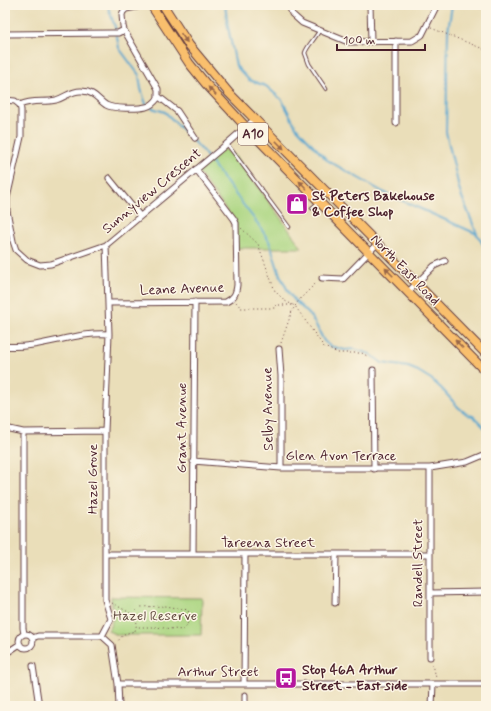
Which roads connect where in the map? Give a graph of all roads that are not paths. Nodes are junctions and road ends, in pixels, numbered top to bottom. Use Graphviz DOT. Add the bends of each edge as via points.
graph roads {
  1 [pos="146,5"];
  2 [pos="151,5"];
  3 [pos="163,5"];
  4 [pos="289,5"];
  5 [pos="370,5"];
  6 [pos="437,5"];
  7 [pos="124,30"];
  8 [pos="319,30"];
  9 [pos="5,34"];
  10 [pos="371,41"];
  11 [pos="396,41"];
  12 [pos="326,89"];
  13 [pos="158,96"];
  14 [pos="5,100"];
  15 [pos="20,105"];
  16 [pos="255,119"];
  17 [pos="396,123"];
  18 [pos="246,127"];
  19 [pos="195,138"];
  20 [pos="227,144"];
  21 [pos="196,169"];
  22 [pos="109,178"];
  23 [pos="320,202"];
  24 [pos="312,208"];
  25 [pos="140,216"];
  26 [pos="289,227"];
  27 [pos="378,244"];
  28 [pos="106,245"];
  29 [pos="370,252"];
  30 [pos="446,261"];
  31 [pos="322,278"];
  32 [pos="415,283"];
  33 [pos="408,292"];
  34 [pos="195,302"];
  35 [pos="108,303"];
  36 [pos="109,334"];
  37 [pos="5,346"];
  38 [pos="279,349"];
  39 [pos="486,354"];
  40 [pos="373,370"];
  41 [pos="486,372"];
  42 [pos="5,428"];
  43 [pos="105,431"];
  44 [pos="23,432"];
  45 [pos="485,456"];
  46 [pos="193,461"];
  47 [pos="281,468"];
  48 [pos="430,468"];
  49 [pos="374,469"];
  50 [pos="105,554"];
  51 [pos="193,554"];
  52 [pos="430,554"];
  53 [pos="245,555"];
  54 [pos="336,555"];
  55 [pos="486,592"];
  56 [pos="430,593"];
  57 [pos="335,603"];
  58 [pos="24,634"];
  59 [pos="102,636"];
  60 [pos="32,638"];
  61 [pos="20,644"];
  62 [pos="5,654"];
  63 [pos="430,657"];
  64 [pos="33,666"];
  65 [pos="434,682"];
  66 [pos="118,684"];
  67 [pos="244,684"];
  68 [pos="486,684"];
  69 [pos="245,695"];
  70 [pos="39,706"];
  71 [pos="119,706"];
  72 [pos="245,706"];
  73 [pos="432,706"];
  1 -- 7 [label="street" via="123,12"];
  18 -- 2 [label="main road, North East Road / A10, one-way" via="189,63"];
  3 -- 16 [label="main road, North East Road / A10, one-way" via="206,67"];
  4 -- 8 [label="street" via="292,14 302,23"];
  5 -- 10 [label="street"];
  6 -- 11 [label="street" via="422,35 412,41"];
  7 -- 9 [label="street" via="115,33"];
  7 -- 13 [label="street" via="157,87"];
  8 -- 10 [label="street" via="348,42"];
  8 -- 12 [label="lane" via="304,53"];
  10 -- 11 [label="street"];
  11 -- 17 [label="street"];
  13 -- 15 [label="street" via="157,100 148,106 132,108 106,105 92,93 80,91 56,100 30,101"];
  13 -- 19 [label="street" via="177,111"];
  14 -- 15 [label="street" via="15,101"];
  15 -- 28 [label="street, Sunnyview Crescent" via="20,141 7,206 16,250 28,261 44,265"];
  16 -- 18 [label="street, Sunnyview Crescent"];
  16 -- 27 [label="main road, North East Road / A10, one-way"];
  18 -- 20 [label="street, Sunnyview Crescent"];
  23 -- 18 [label="main road, North East Road / A10, one-way"];
  20 -- 21 [label="street, Sunnyview Crescent"];
  20 -- 26 [label="lane"];
  21 -- 25 [label="street, Sunnyview Crescent"];
  21 -- 34 [label="street, Leane Avenue" via="236,223 237,285 234,298 226,302"];
  22 -- 25 [label="street"];
  23 -- 24 [label="lane"];
  23 -- 29 [label="main road, North East Road / A10"];
  25 -- 28 [label="street, Sunnyview Crescent"];
  27 -- 29 [label="street"];
  27 -- 32 [label="main road, North East Road / A10"];
  28 -- 35 [label="street, Hazel Grove"];
  29 -- 31 [label="street" via="343,279"];
  33 -- 29 [label="main road, North East Road / A10, one-way"];
  30 -- 32 [label="street" via="434,266"];
  32 -- 33 [label="street"];
  32 -- 39 [label="main road, North East Road / A10"];
  41 -- 33 [label="main road, North East Road / A10, one-way"];
  34 -- 35 [label="street, Leane Avenue"];
  34 -- 46 [label="street, Grant Avenue"];
  35 -- 36 [label="street, Hazel Grove"];
  36 -- 37 [label="street" via="98,333 38,344"];
  36 -- 43 [label="street, Hazel Grove"];
  38 -- 47 [label="street, Selby Avenue"];
  40 -- 49 [label="street"];
  42 -- 44 [label="street"];
  43 -- 44 [label="street"];
  43 -- 50 [label="street, Hazel Grove"];
  44 -- 58 [label="street"];
  45 -- 48 [label="street, Glen Avon Terrace" via="468,462"];
  46 -- 47 [label="street, Glen Avon Terrace"];
  46 -- 51 [label="street, Grant Avenue"];
  47 -- 49 [label="street, Glen Avon Terrace"];
  48 -- 49 [label="street, Glen Avon Terrace"];
  48 -- 52 [label="street, Randell Street"];
  50 -- 51 [label="street, Tareena Street"];
  50 -- 59 [label="street, Hazel Grove" via="105,597 110,619"];
  51 -- 53 [label="street, Tareena Street"];
  52 -- 54 [label="street, Tareena Street"];
  52 -- 56 [label="street, Randell Street"];
  53 -- 54 [label="street, Tareena Street"];
  53 -- 67 [label="street"];
  54 -- 57 [label="street"];
  55 -- 56 [label="street"];
  56 -- 63 [label="street, Randell Street"];
  58 -- 60 [label="street"];
  58 -- 61 [label="street" via="20,638"];
  59 -- 60 [label="street"];
  59 -- 66 [label="street" via="112,645"];
  60 -- 61 [label="street" via="30,647"];
  61 -- 62 [label="street"];
  64 -- 70 [label="street"];
  65 -- 67 [label="street, Arthur Street"];
  65 -- 68 [label="street, Arthur Street"];
  65 -- 73 [label="street"];
  66 -- 67 [label="street, Arthur Street"];
  66 -- 71 [label="street"];
  69 -- 72 [label="street"];
}
